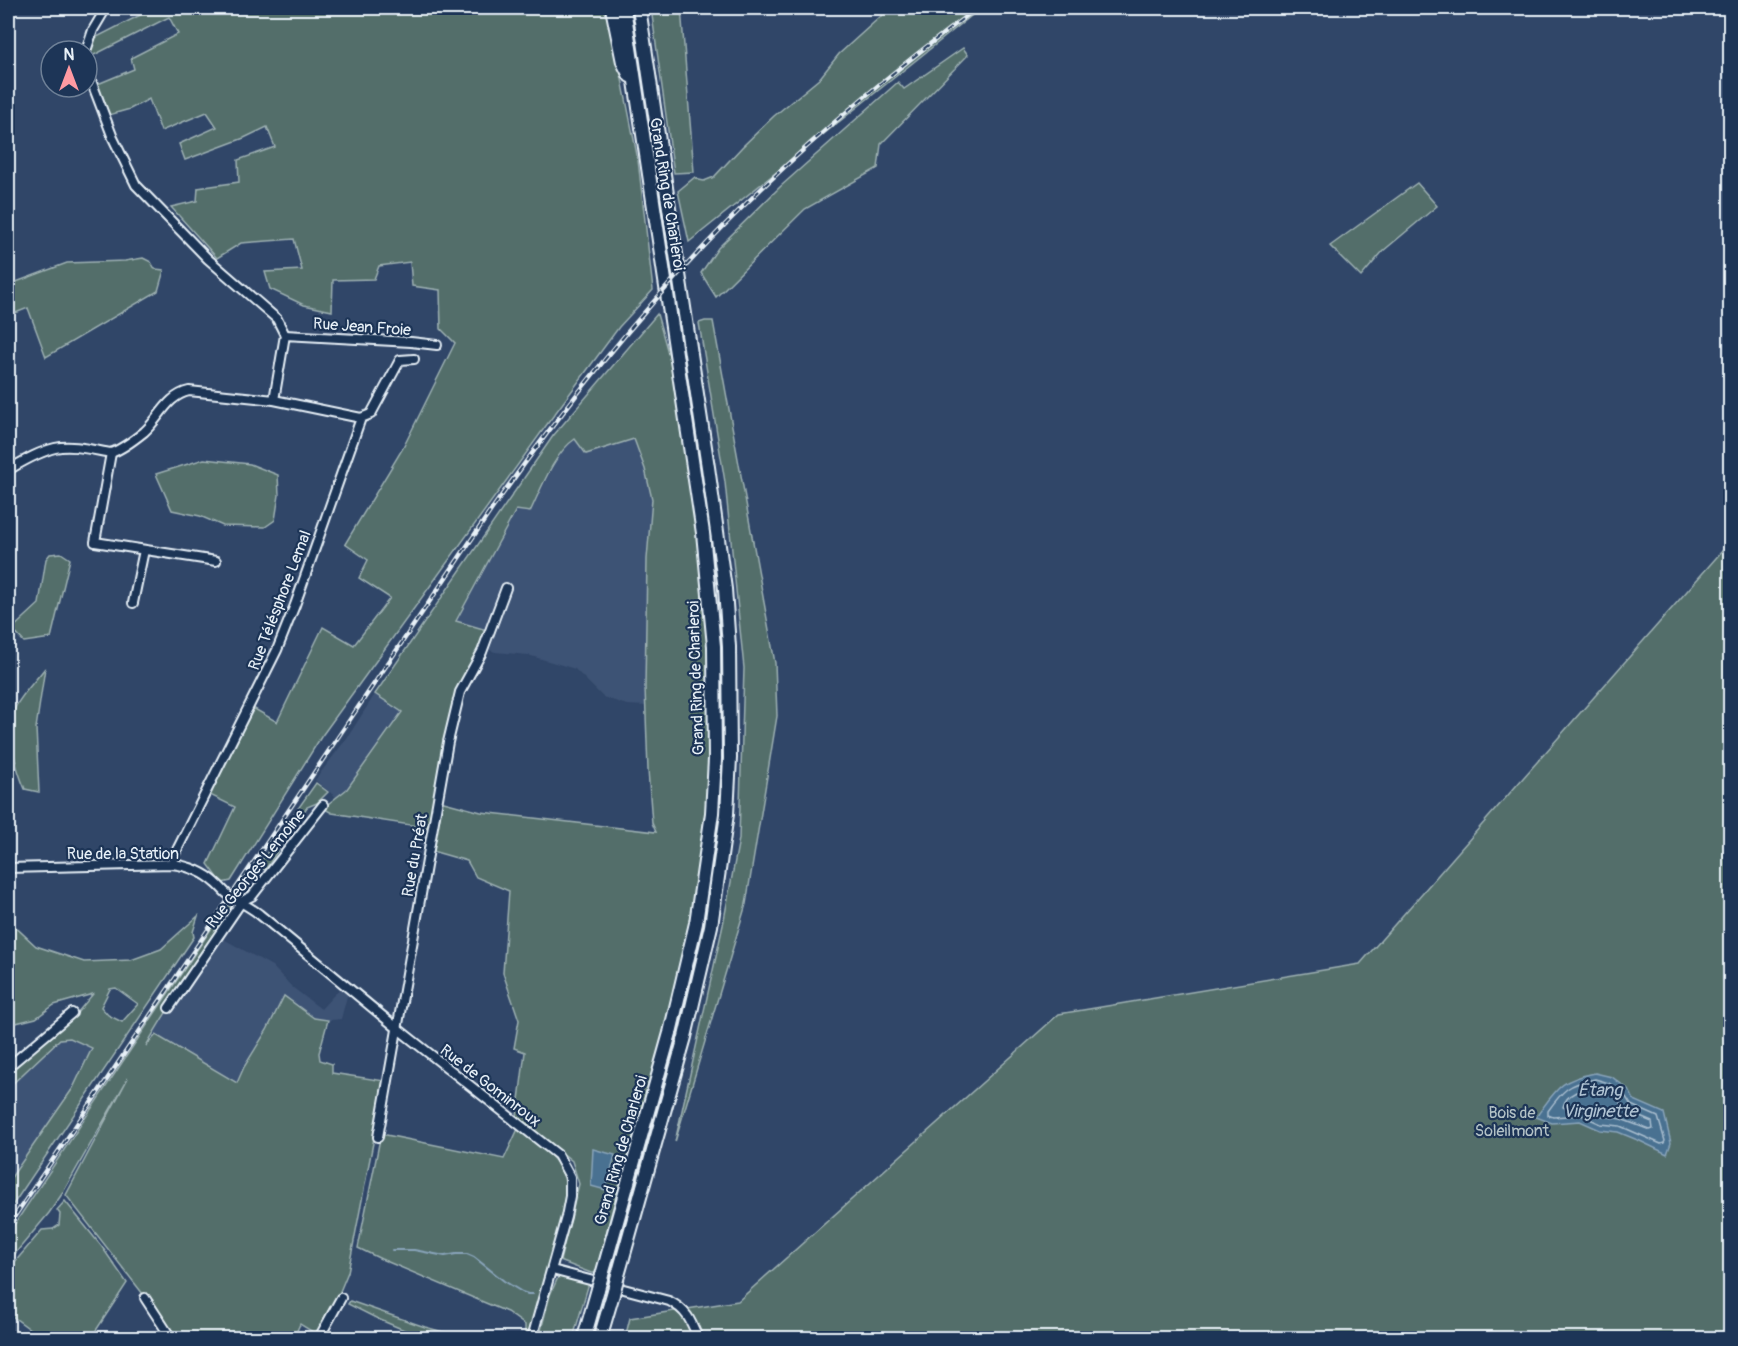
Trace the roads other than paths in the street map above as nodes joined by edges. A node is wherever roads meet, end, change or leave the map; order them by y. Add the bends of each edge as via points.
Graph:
1 (106, 8) edge
2 (612, 8) edge
3 (624, 8) edge
4 (639, 8) edge
5 (90, 39) edge
6 (635, 85) junction
7 (98, 99) edge
8 (285, 335) junction
9 (437, 345) dead end
10 (414, 359) dead end
11 (274, 400) junction
12 (361, 418) junction
13 (111, 453) junction
14 (8, 470) edge
15 (144, 550) junction
16 (216, 561) dead end
17 (506, 588) dead end
18 (133, 603) dead end
19 (323, 805) dead end
20 (172, 864) junction
21 (8, 868) edge
22 (242, 901) junction
23 (259, 914) joint
24 (169, 1008) dead end
25 (72, 1012) dead end
26 (396, 1028) junction
27 (8, 1067) edge
28 (378, 1137) dead end
29 (552, 1270) junction
30 (145, 1298) dead end
31 (341, 1298) dead end
32 (171, 1338) edge
33 (319, 1338) edge
34 (532, 1338) edge
35 (584, 1338) edge
36 (600, 1338) edge
37 (698, 1338) edge

1 - 5 street
2 - 6 highway via 623,62
3 - 6 highway, Grand Ring de Charleroi
4 - 36 highway, Grand Ring de Charleroi, bridge via 725,589 730,758 727,814 711,926 685,1037
6 - 35 highway, Grand Ring de Charleroi, bridge via 705,556 714,646 715,759 712,813 696,923 670,1033
7 - 8 street via 136,185 208,259 277,319
8 - 9 street, Rue Jean Froie
8 - 11 street
10 - 12 street, Rue Télésphore Lemal via 400,360 371,414
11 - 12 street
11 - 13 street via 189,391 179,394 144,432
12 - 20 street, Rue Télésphore Lemal via 277,650
13 - 14 street via 54,448
13 - 15 street via 95,542
15 - 16 street
15 - 18 street
17 - 26 street, Rue du Préat via 482,652 460,692
19 - 22 street, Rue Georges Lemoine via 252,896
20 - 21 street, Rue de la Station
20 - 22 street, Rue de la Station via 196,870
22 - 23 street, Rue de la Station
22 - 24 street, Rue Georges Lemoine
23 - 26 street, Rue de Gominroux
25 - 27 street
26 - 28 street, Rue du Préat
26 - 29 street, Rue de Gominroux via 558,1155 570,1177 570,1196
29 - 34 street, Rue de Gominroux
29 - 37 street via 669,1301 681,1307
30 - 32 street
31 - 33 street

